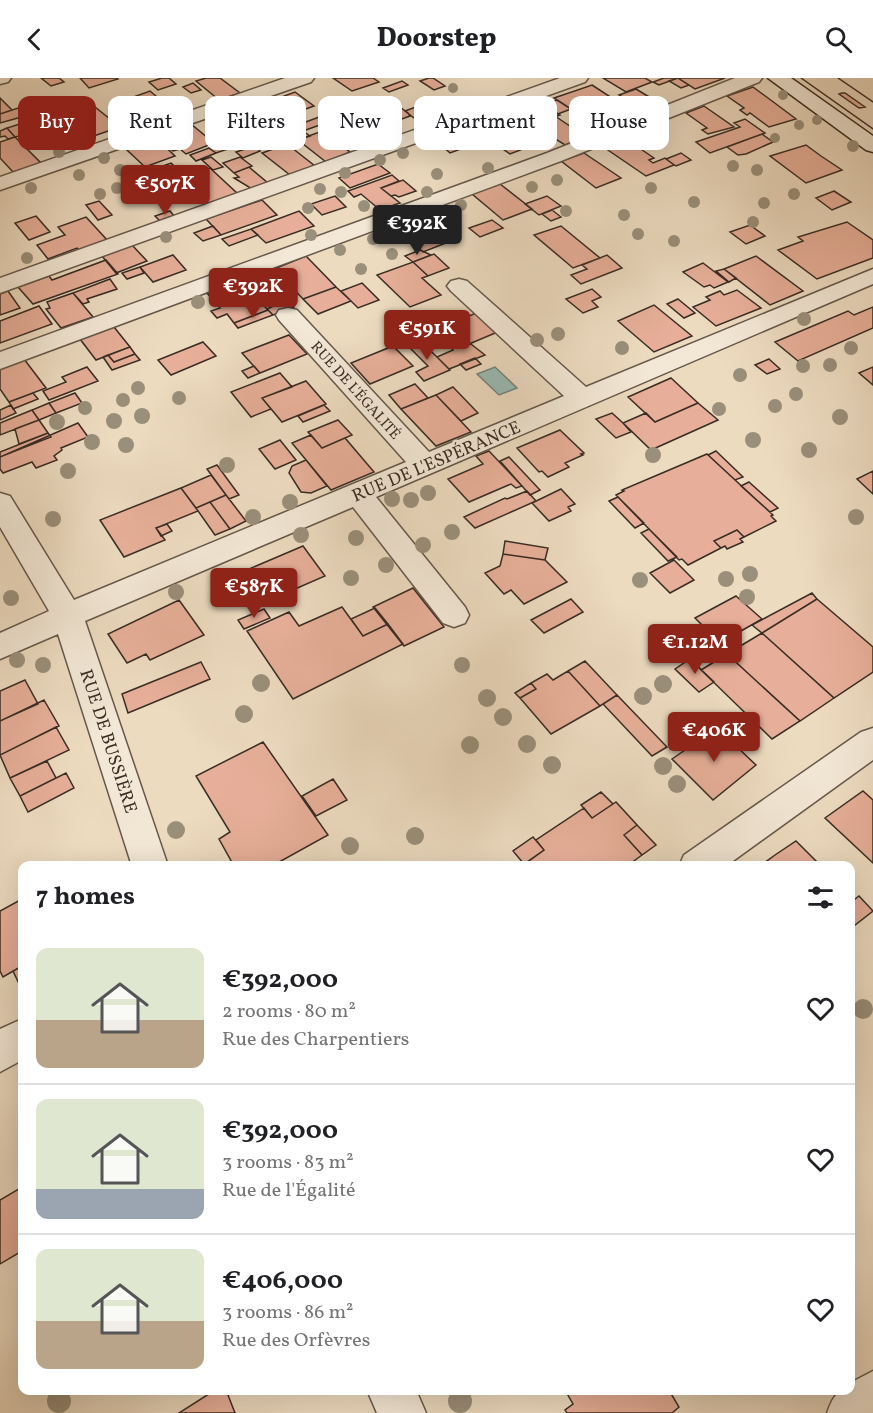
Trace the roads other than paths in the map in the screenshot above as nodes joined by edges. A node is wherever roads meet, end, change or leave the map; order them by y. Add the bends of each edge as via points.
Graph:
1 (304, 78) edge
2 (578, 78) edge
3 (752, 78) edge
4 (778, 78) edge
5 (873, 146) edge
6 (0, 184) edge
7 (873, 276) edge
8 (0, 286) edge
9 (459, 286) dead end
10 (288, 315) dead end
11 (0, 361) edge
12 (583, 399) junction
13 (424, 465) junction
14 (358, 494) junction
15 (0, 502) edge
16 (454, 615) dead end
17 (68, 616) junction
18 (0, 647) edge
19 (873, 742) edge
20 (148, 861) edge
21 (704, 861) edge
22 (18, 1041) edge
23 (0, 1052) edge
24 (873, 1394) edge
25 (393, 1395) edge
26 (403, 1413) edge
27 (850, 1413) edge

1 - 6 street
2 - 8 street
3 - 11 street via 554,157
4 - 5 street
7 - 12 street, RUE DE L'ESPÉRANCE
9 - 12 street
10 - 13 street, RUE DE L'ÉGALITÉ
12 - 13 street, RUE DE L'ESPÉRANCE
13 - 14 street, RUE DE L'ESPÉRANCE
14 - 16 street
14 - 17 street, RUE DE L'ESPÉRANCE
15 - 17 street, RUE DE BUSSIÈRE
17 - 18 street, RUE DE L'ESPÉRANCE
17 - 20 street, RUE DE BUSSIÈRE
19 - 21 street
22 - 23 street
24 - 27 street
25 - 26 street

